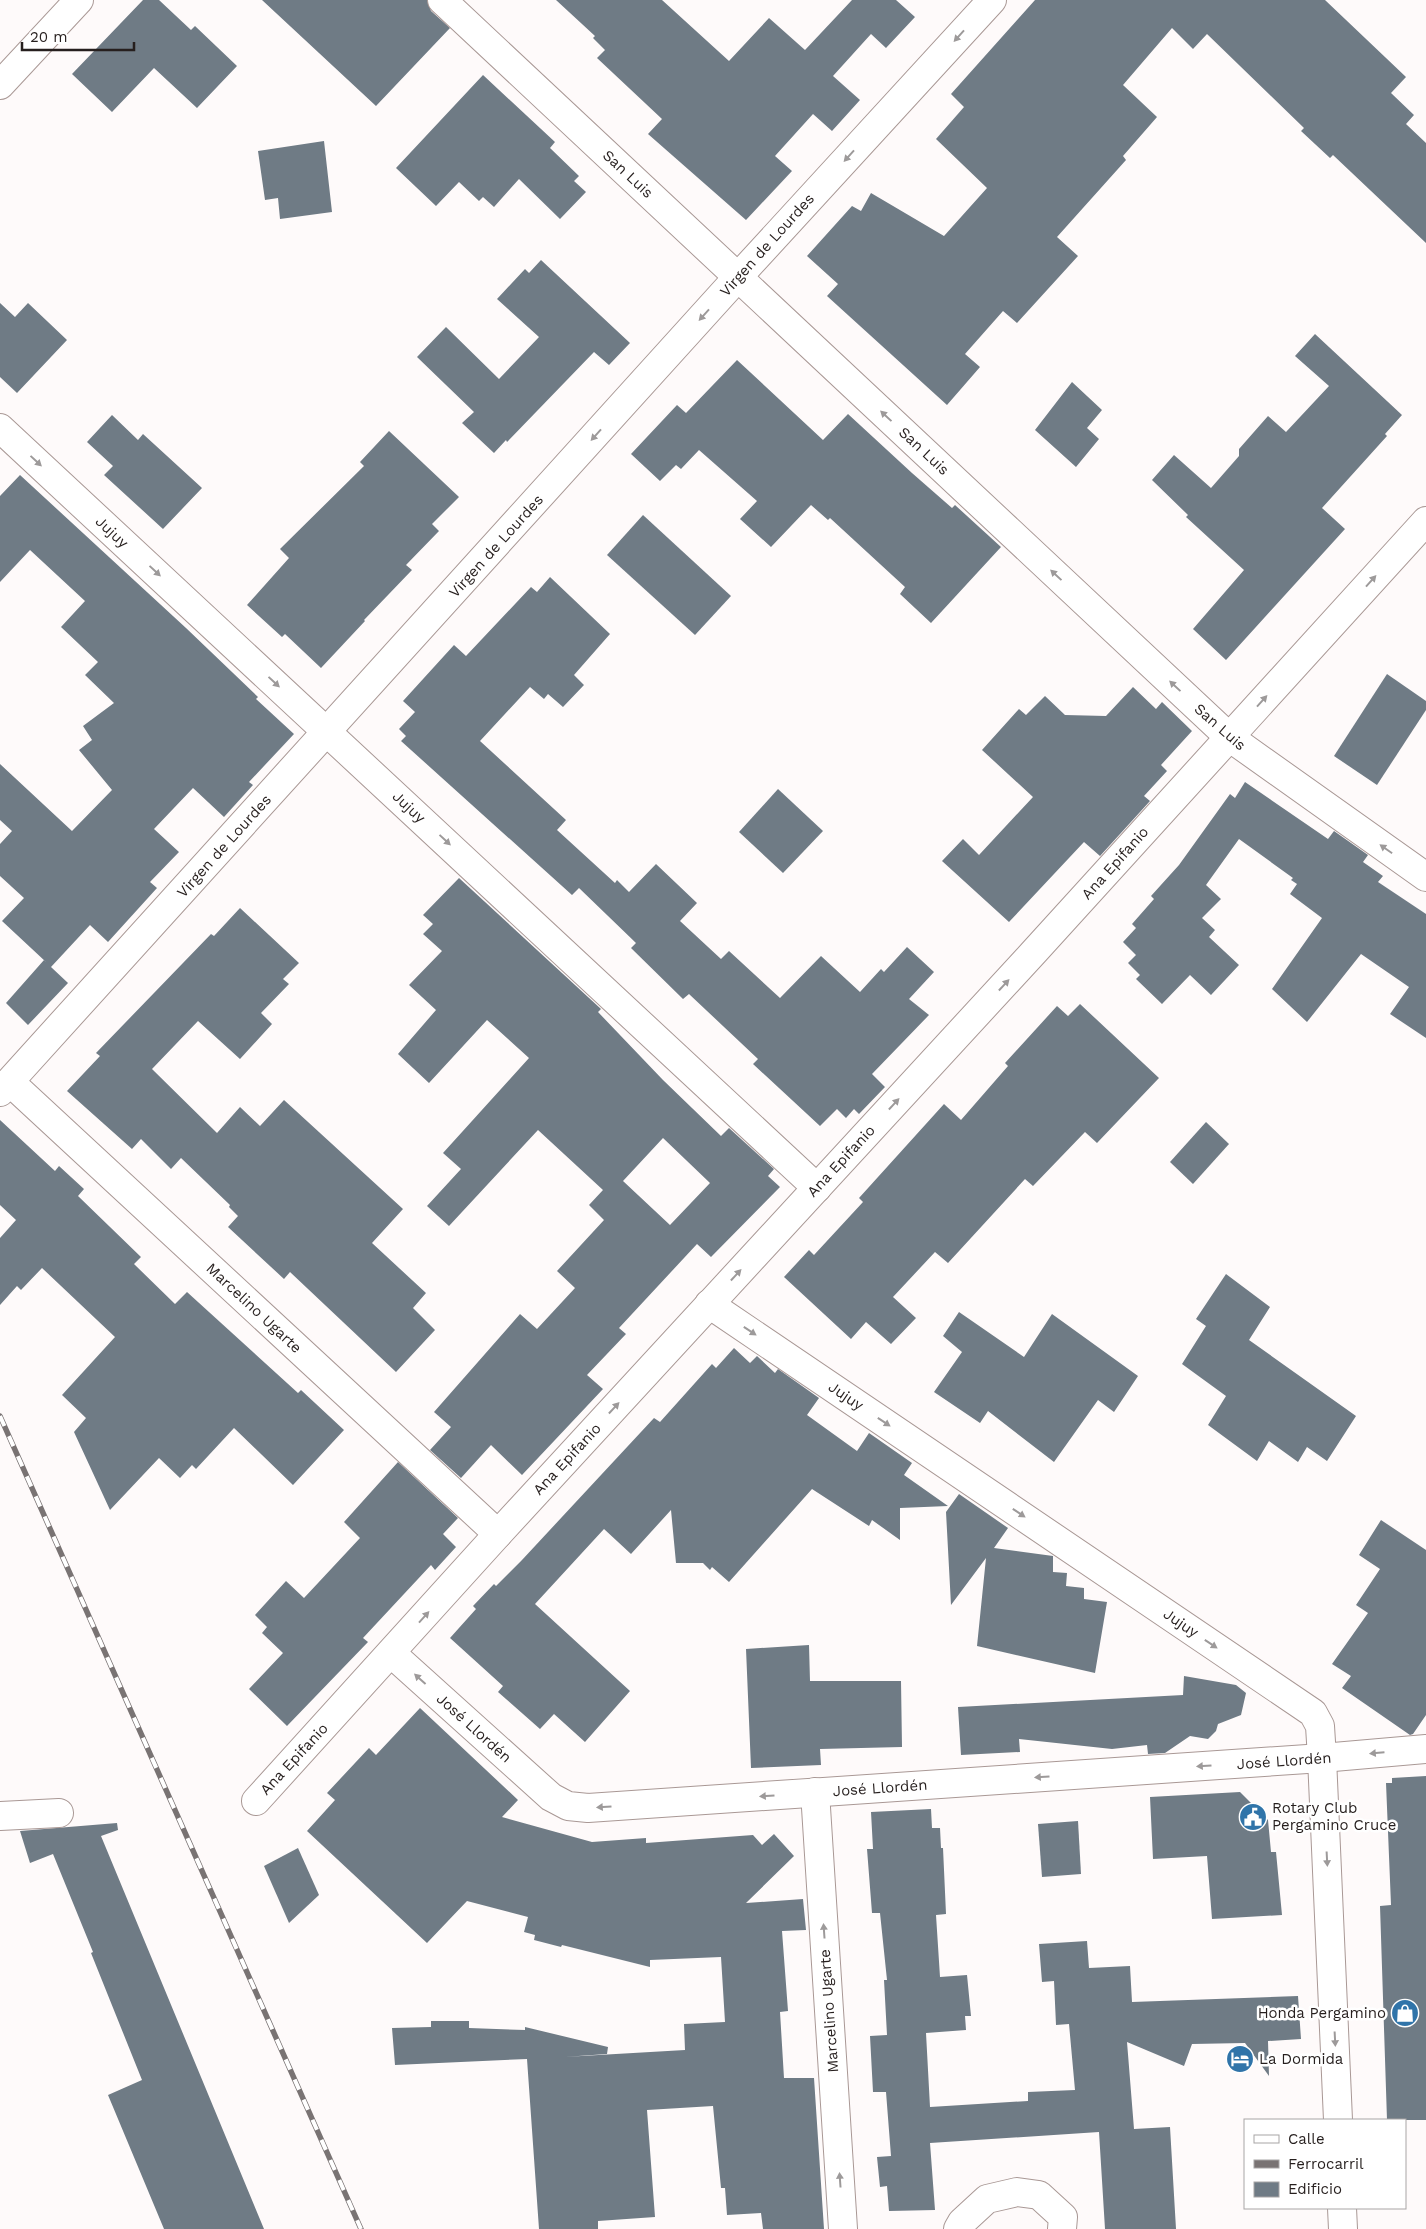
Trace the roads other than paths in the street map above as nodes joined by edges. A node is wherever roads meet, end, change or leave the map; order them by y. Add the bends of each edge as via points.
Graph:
1 (79, 0) edge
2 (442, 0) edge
3 (992, 0) edge
4 (0, 85) edge
5 (738, 277) junction
6 (0, 428) edge
7 (1426, 521) edge
8 (328, 731) junction
9 (1229, 738) junction
10 (1426, 877) edge
11 (5, 1087) edge
12 (817, 1188) junction
13 (709, 1304) junction
14 (498, 1534) junction
15 (391, 1653) junction
16 (1426, 1749) edge
17 (1322, 1758) junction
18 (815, 1792) junction
19 (256, 1801) dead end
20 (58, 1813) dead end
21 (0, 1816) edge
22 (1338, 2119) edge
23 (1342, 2209) edge
24 (843, 2229) edge
25 (958, 2229) edge
26 (1062, 2229) edge
27 (1343, 2229) edge

1 - 4 street
2 - 5 street, San Luis
3 -> 5 street, Virgen de Lourdes
5 -> 8 street, Virgen de Lourdes
9 -> 5 street, San Luis
6 -> 8 street, Jujuy
9 -> 7 street, Ana Epifanio
8 - 11 street, Virgen de Lourdes
8 -> 12 street, Jujuy
10 -> 9 street, San Luis
12 -> 9 street, Ana Epifanio
11 - 14 street, Marcelino Ugarte
13 -> 12 street, Ana Epifanio
14 -> 13 street, Ana Epifanio
13 -> 17 street, Jujuy via 1313,1712 1320,1726
15 -> 14 street, Ana Epifanio
18 -> 15 street, José Llordén via 588,1808 568,1806 551,1798
15 - 19 street, Ana Epifanio
16 -> 17 street, José Llordén
17 -> 18 street, José Llordén
17 -> 22 street, Jujuy
24 -> 18 street, Marcelino Ugarte
20 - 21 street
23 - 27 street
25 - 26 street via 987,2199 1017,2192 1039,2195 1063,2216

